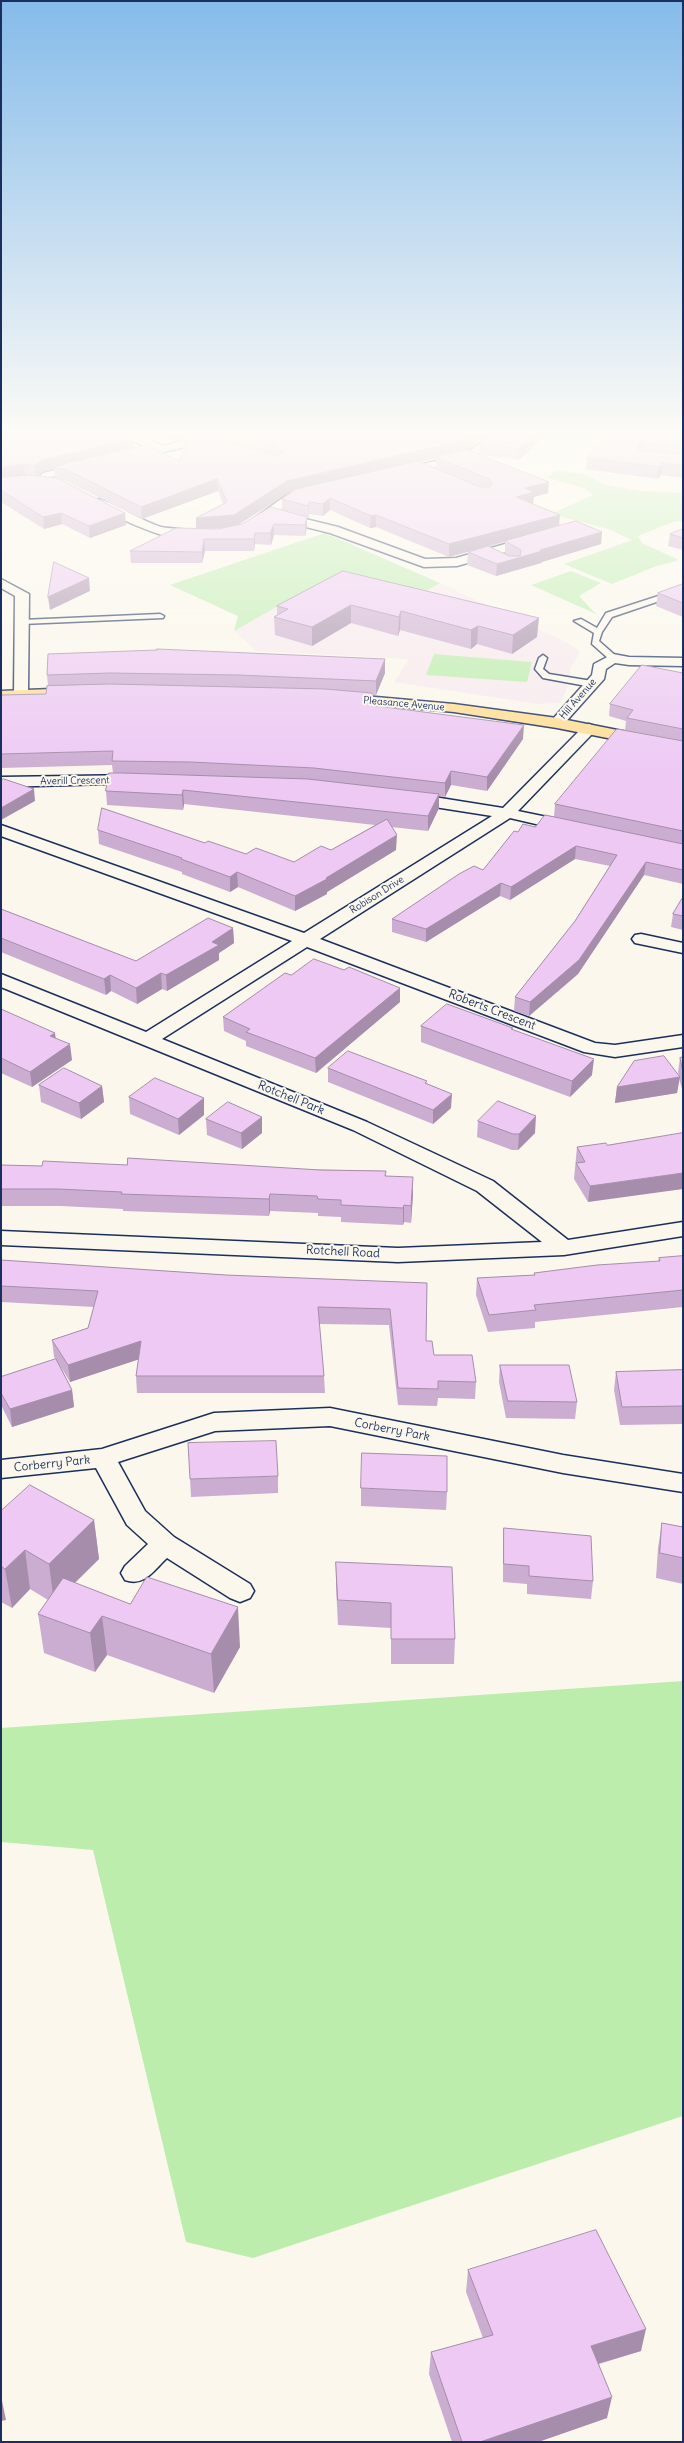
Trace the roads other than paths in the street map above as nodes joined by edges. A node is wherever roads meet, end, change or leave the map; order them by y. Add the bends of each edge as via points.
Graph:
1 (386, 549) edge
2 (503, 549) edge
3 (490, 553) junction
4 (508, 561) edge
5 (1, 583) edge
6 (683, 590) edge
7 (160, 616) dead end
8 (578, 621) dead end
9 (22, 622) junction
10 (598, 632) junction
11 (543, 658) dead end
12 (613, 658) junction
13 (683, 662) edge
14 (592, 684) junction
15 (88, 692) edge
16 (21, 693) junction
17 (1, 695) edge
18 (325, 697) edge
19 (557, 724) junction
20 (588, 729) junction
21 (683, 748) edge
22 (154, 780) edge
23 (1, 782) edge
24 (390, 795) edge
25 (507, 813) junction
26 (1, 830) edge
27 (584, 830) edge
28 (641, 939) dead end
29 (306, 940) junction
30 (683, 948) edge
31 (1, 980) edge
32 (147, 1040) junction
33 (683, 1041) edge
34 (683, 1229) edge
35 (1, 1238) edge
36 (564, 1248) junction
37 (103, 1458) junction
38 (1, 1469) edge
39 (683, 1483) edge
40 (165, 1544) junction
41 (134, 1573) dead end
42 (240, 1590) dead end

1 - 3 street via 424,563 457,562
2 - 3 street
3 - 4 street
5 - 9 street via 22,594
6 - 10 lane via 609,615
7 - 9 lane
8 - 10 lane
9 - 16 street
10 - 12 lane via 595,642
11 - 14 lane via 539,669 546,676
12 - 13 street via 629,661
12 - 14 street, Hill Avenue via 599,667 599,676
14 - 19 street, Hill Avenue
15 - 16 main road
16 - 17 main road
18 - 19 main road, Pleasance Avenue via 454,708
19 - 20 main road, Pleasance Avenue
20 - 21 main road, Pleasance Avenue
20 - 25 street, Robison Drive
22 - 23 street, Averill Crescent
24 - 25 street
25 - 27 street
25 - 29 street, Robison Drive
26 - 29 street
28 - 30 street
29 - 32 street, Robison Drive
29 - 33 street, Roberts Crescent via 590,1048 615,1051
31 - 32 street, Rotchell Park
32 - 36 street, Rotchell Park via 360,1126 485,1186
34 - 36 street, Rotchell Road
35 - 36 street, Rotchell Road via 398,1255
37 - 38 street, Corberry Park
37 - 39 street, Corberry Park via 214,1422 330,1418 562,1464
37 - 40 street, Corberry Park via 136,1518
40 - 41 street
40 - 42 street, Corberry Park

